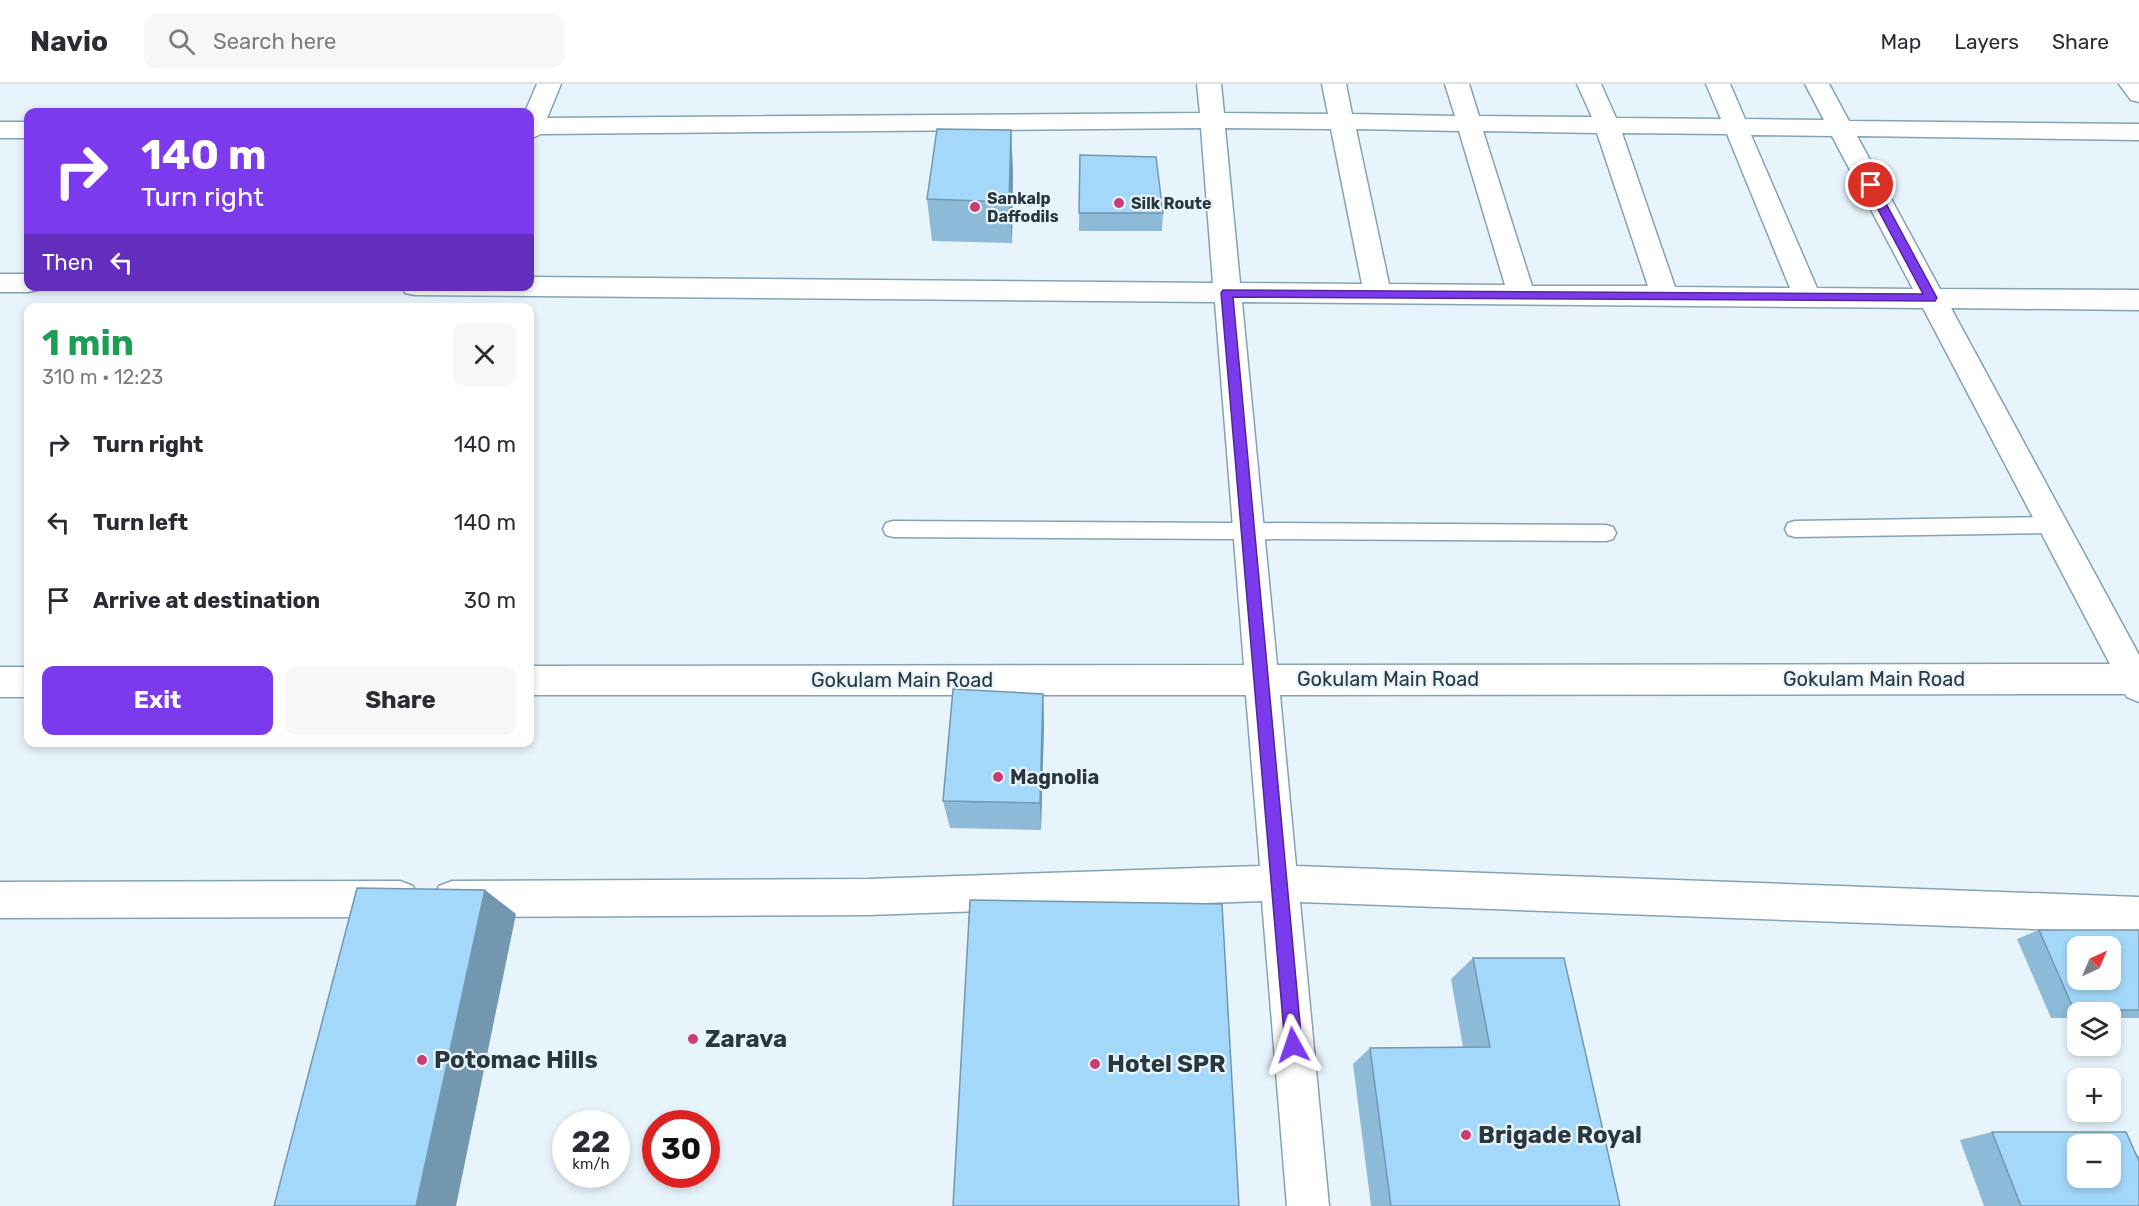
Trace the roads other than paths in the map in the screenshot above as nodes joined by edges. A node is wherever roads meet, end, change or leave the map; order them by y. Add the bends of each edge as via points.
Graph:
1 (549, 84) edge
2 (1209, 84) edge
3 (1334, 84) edge
4 (1457, 84) edge
5 (1589, 84) edge
6 (1718, 84) edge
7 (1817, 84) edge
8 (2131, 84) edge
9 (2139, 95) edge
10 (534, 119) edge
11 (1212, 120) junction
12 (1343, 122) junction
13 (1469, 124) junction
14 (1607, 126) junction
15 (1737, 127) junction
16 (534, 128) edge
17 (1840, 129) junction
18 (0, 130) edge
19 (24, 130) edge
20 (2139, 132) edge
21 (0, 283) edge
22 (24, 283) edge
23 (534, 287) edge
24 (1227, 293) junction
25 (1378, 294) junction
26 (1521, 295) junction
27 (1665, 296) junction
28 (1808, 298) junction
29 (1931, 298) junction
30 (2139, 300) edge
31 (2052, 525) junction
32 (893, 529) dead end
33 (1795, 529) dead end
34 (1248, 530) junction
35 (1606, 533) dead end
36 (1262, 679) junction
37 (534, 681) edge
38 (2138, 681) edge
39 (0, 682) edge
40 (24, 682) edge
41 (1279, 884) junction
42 (0, 900) edge
43 (2139, 915) edge
44 (1308, 1206) edge

1 - 10 street
2 - 11 street
3 - 12 street
4 - 13 street
5 - 14 street
6 - 15 street
7 - 17 street
8 - 9 street
11 - 12 street
11 - 16 street
11 - 24 street
12 - 13 street
12 - 25 street
13 - 14 street
13 - 26 street
14 - 15 street
14 - 27 street
15 - 17 street
15 - 28 street
17 - 20 street
17 - 29 street
18 - 19 street
21 - 22 street
23 - 24 street
24 - 25 street
24 - 34 street
25 - 26 street
26 - 27 street
27 - 28 street
28 - 29 street
29 - 30 street
29 - 31 street
31 - 33 lane
31 - 38 street
32 - 34 lane
34 - 35 lane
34 - 36 street
36 - 37 street, Gokulam Main Road
36 - 38 street, Gokulam Main Road
36 - 41 street
39 - 40 street
41 - 42 street via 868,897
41 - 43 street
41 - 44 street

